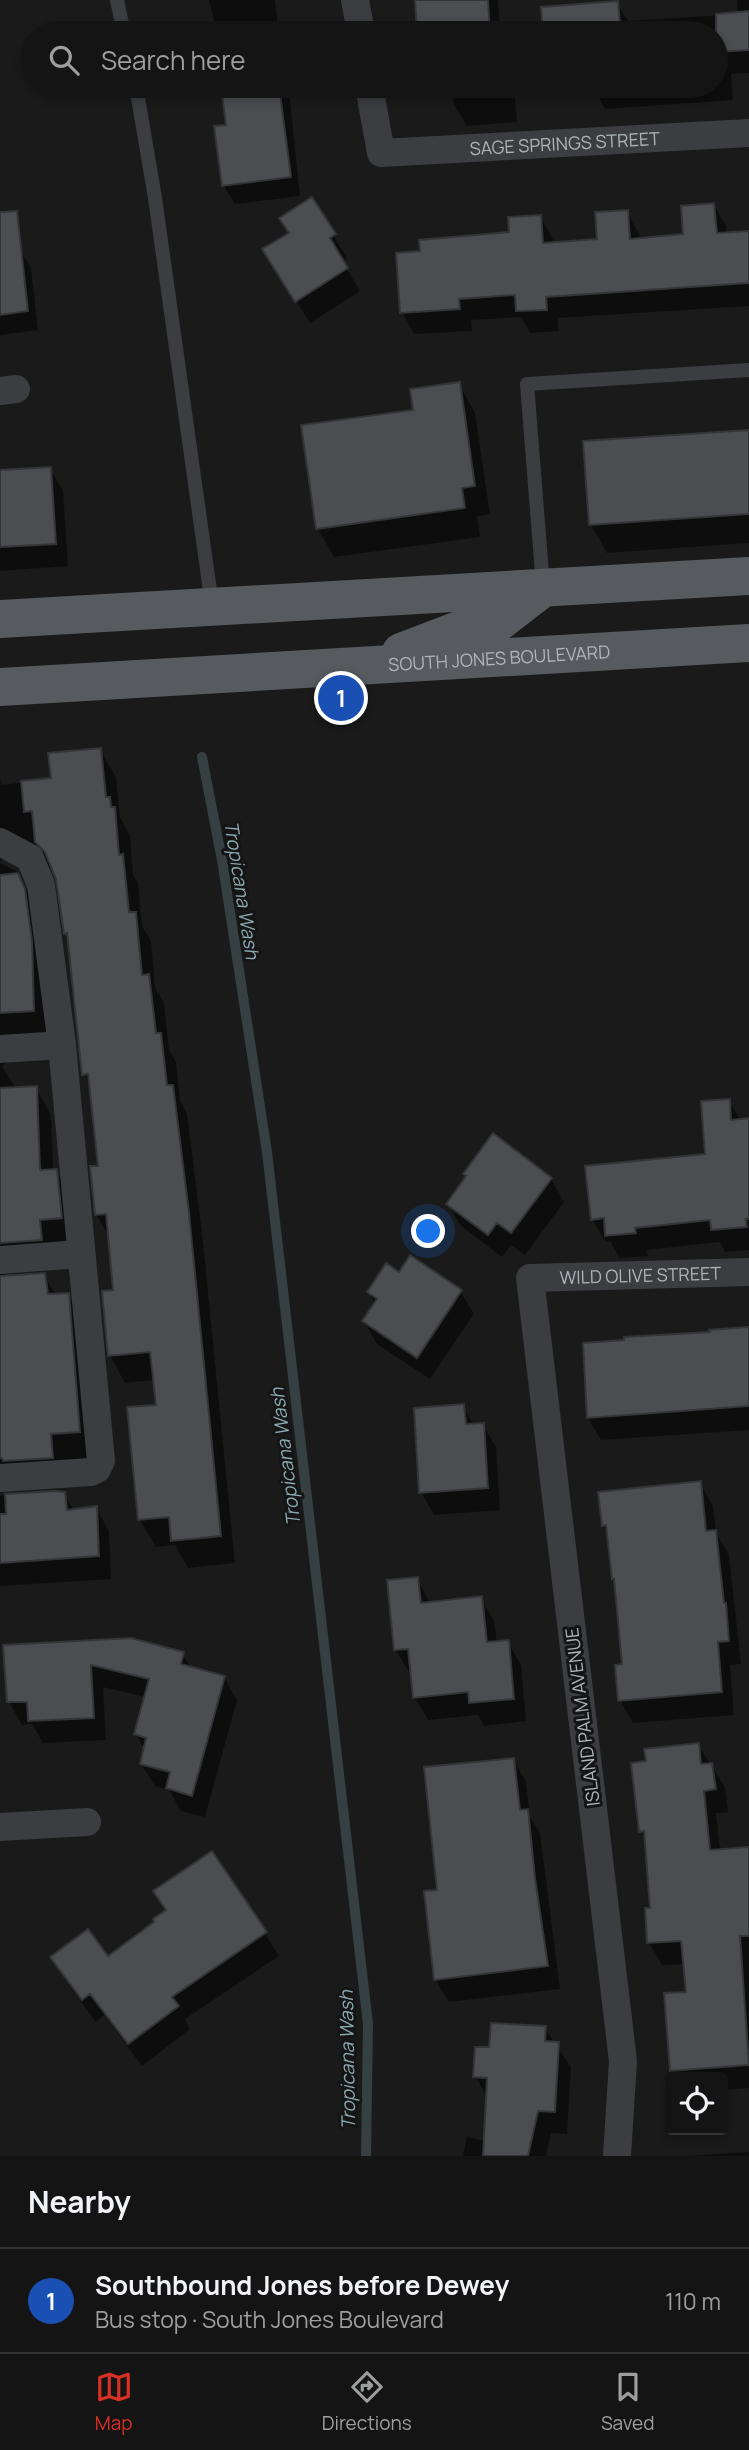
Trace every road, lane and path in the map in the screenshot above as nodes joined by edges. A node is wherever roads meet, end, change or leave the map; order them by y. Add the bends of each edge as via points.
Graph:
1 (117, 0) edge
2 (355, 0) edge
3 (121, 21) edge
4 (358, 21) edge
5 (138, 98) edge
6 (371, 98) edge
7 (749, 133) edge
8 (749, 370) edge
9 (749, 576) edge
10 (543, 588) junction
11 (212, 607) junction
12 (0, 619) edge
13 (749, 643) edge
14 (366, 665) junction
15 (0, 687) edge
16 (0, 842) edge
17 (62, 1045) junction
18 (0, 1049) edge
19 (80, 1254) junction
20 (0, 1260) edge
21 (749, 1272) edge
22 (530, 1278) joint
23 (0, 1478) edge
24 (87, 1822) dead end
25 (0, 1827) edge
26 (617, 2156) edge

1 - 3 lane
2 - 4 street
5 - 11 lane
6 - 7 street, SAGE SPRINGS STREET via 381,153
8 - 10 lane via 527,384
9 - 10 main road
10 - 11 main road
10 - 14 main road via 499,622 464,628
11 - 12 main road
13 - 14 main road, SOUTH JONES BOULEVARD
14 - 15 main road, SOUTH JONES BOULEVARD
16 - 17 street via 30,858 41,886
17 - 18 street
17 - 19 street
19 - 20 street
19 - 23 street via 100,1461 92,1472
21 - 22 street, WILD OLIVE STREET
22 - 26 street, ISLAND PALM AVENUE via 623,2061
24 - 25 street

